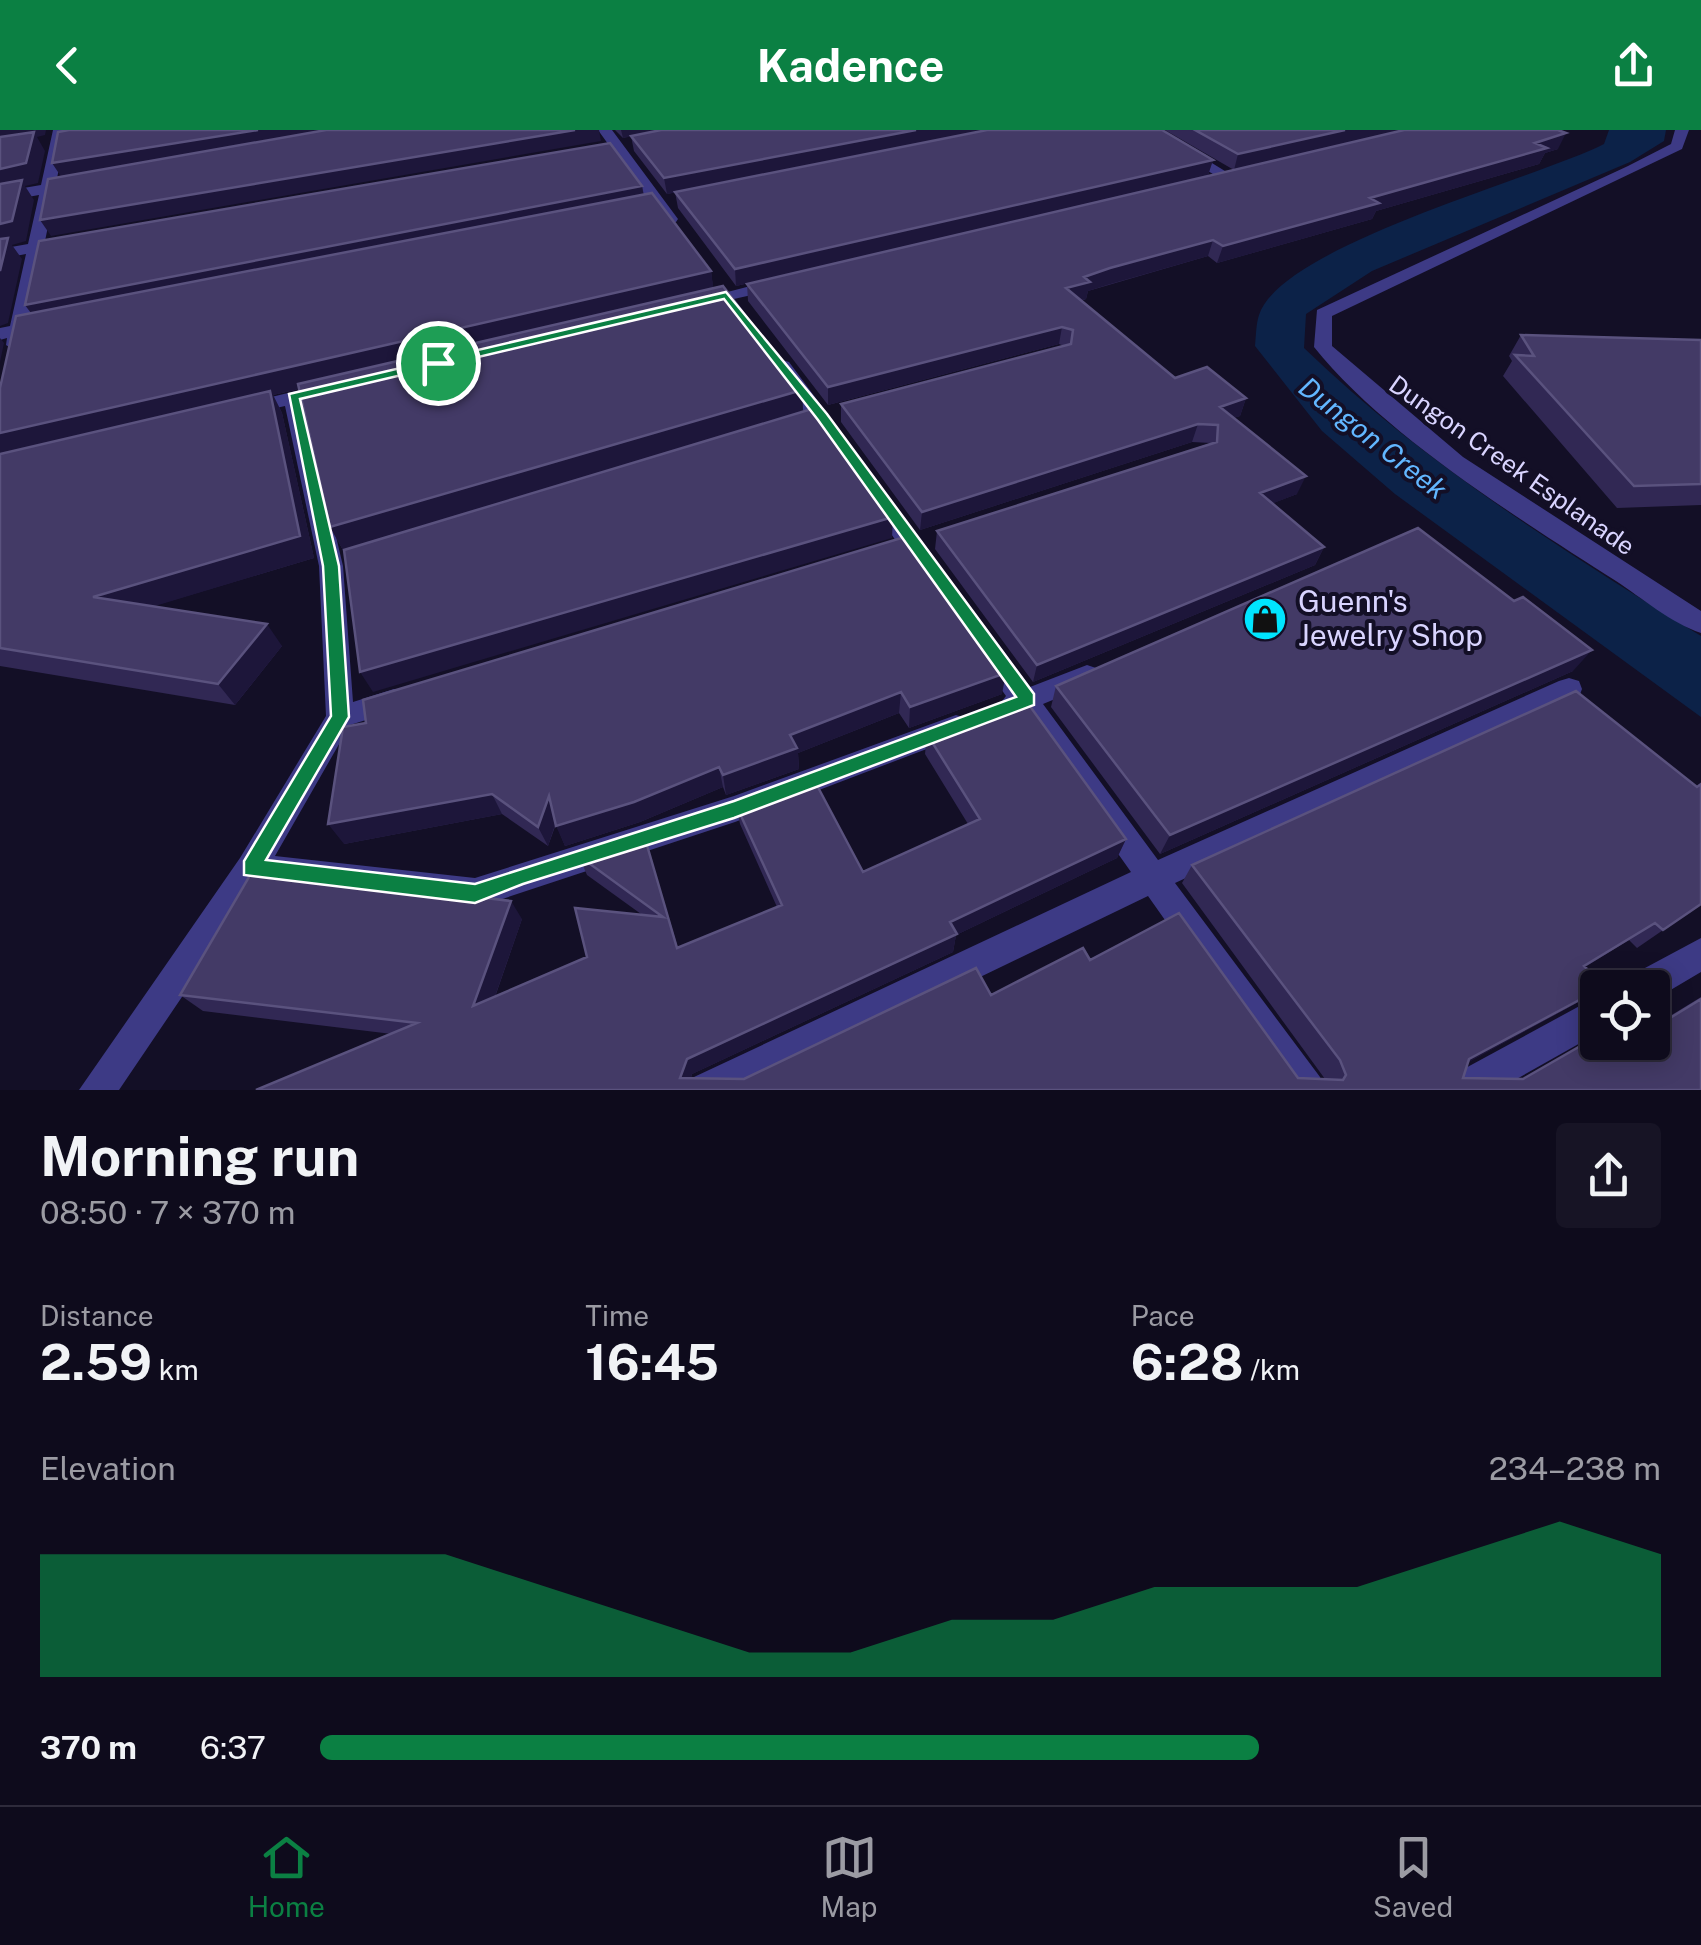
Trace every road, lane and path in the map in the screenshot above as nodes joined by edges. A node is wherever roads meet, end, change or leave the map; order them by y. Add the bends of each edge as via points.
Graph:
1 (1148, 130) edge
2 (1682, 130) edge
3 (65, 136) edge
4 (613, 143) edge
5 (39, 144) dead end
6 (86, 182) edge
7 (1211, 183) edge
8 (50, 188) junction
9 (0, 196) edge
10 (681, 234) edge
11 (95, 237) edge
12 (38, 246) junction
13 (0, 254) edge
14 (804, 277) edge
15 (721, 287) junction
16 (670, 308) edge
17 (57, 323) edge
18 (9, 332) edge
19 (11, 369) edge
20 (350, 384) edge
21 (293, 397) junction
22 (220, 415) edge
23 (1701, 623) edge
24 (1116, 662) edge
25 (1570, 690) edge
26 (416, 694) edge
27 (1028, 700) junction
28 (340, 717) junction
29 (251, 868) junction
30 (1154, 877) junction
31 (1701, 954) edge
32 (1670, 972) edge
33 (1580, 1023) edge
34 (97, 1090) edge
35 (707, 1090) edge
36 (1307, 1090) edge
37 (1462, 1090) edge

1 - 7 street via 1240,176
2 - 23 street, Dungon Creek Esplanade via 1677,146 1624,175 1406,268 1323,314 1323,347 1375,401 1542,524
3 - 5 street
3 - 8 street
4 - 10 street
6 - 8 street
8 - 9 street
8 - 12 street
11 - 12 street
12 - 13 street
12 - 18 street
14 - 15 street
15 - 16 street
15 - 27 street
17 - 18 street
18 - 19 street
20 - 21 street
21 - 22 street
21 - 28 street via 340,564
24 - 27 street
25 - 30 street
26 - 28 street
27 - 29 street via 734,809 475,893
27 - 30 street
28 - 29 street
29 - 34 street
30 - 35 street
30 - 36 street
31 - 32 street
33 - 37 street

